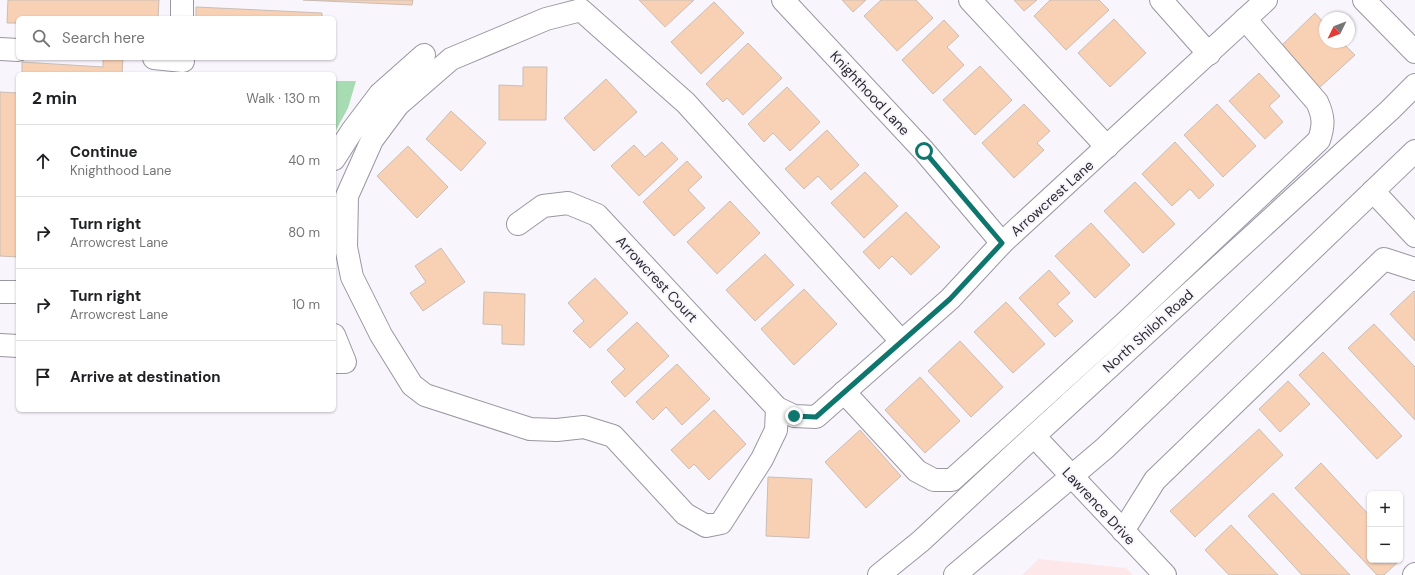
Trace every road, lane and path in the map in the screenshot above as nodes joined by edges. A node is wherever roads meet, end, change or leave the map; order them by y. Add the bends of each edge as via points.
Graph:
1 (182, 0) edge
2 (783, 0) edge
3 (970, 0) edge
4 (1160, 0) edge
5 (1266, 0) edge
6 (1364, 0) edge
7 (579, 5) edge
8 (182, 16) edge
9 (1245, 19) junction
10 (0, 49) edge
11 (16, 50) edge
12 (1415, 52) edge
13 (1209, 54) junction
14 (424, 55) dead end
15 (163, 60) edge
16 (182, 64) edge
17 (1415, 85) edge
18 (1107, 147) junction
19 (1415, 151) edge
20 (336, 156) edge
21 (1373, 191) junction
22 (518, 224) dead end
23 (1415, 236) edge
24 (1002, 243) junction
25 (1415, 269) edge
26 (0, 292) edge
27 (16, 292) edge
28 (336, 340) edge
29 (901, 341) junction
30 (0, 345) edge
31 (16, 346) edge
32 (336, 362) edge
33 (844, 392) junction
34 (777, 408) junction
35 (1034, 436) junction
36 (1072, 477) junction
37 (1123, 531) junction
38 (1163, 574) edge
39 (879, 575) edge
40 (956, 575) edge

1 - 8 street
2 - 24 street, Knighthood Lane via 924,151
3 - 18 street
4 - 13 street
5 - 9 street, Arrowcrest Lane
6 - 12 street
7 - 29 street via 686,103
7 - 34 street via 451,60 398,105 372,140 347,196 346,247 352,277 381,335 412,385 426,394 530,429 557,430 584,426 613,436 685,514 706,526 721,523 762,459 776,430
9 - 13 street, Arrowcrest Lane
9 - 33 street via 1317,102 1322,113 1323,128 1319,140 1120,329 952,480 934,480 917,471
10 - 11 street
13 - 18 street, Arrowcrest Lane
14 - 20 street via 380,94
15 - 16 street
17 - 35 street, North Shiloh Road
18 - 24 street, Arrowcrest Lane
19 - 21 street
21 - 23 street
21 - 36 street
22 - 34 street, Arrowcrest Court via 543,206 568,203 597,215
24 - 29 street, Arrowcrest Lane via 950,299
25 - 37 street via 1384,259 1155,480
26 - 27 street
28 - 32 street via 345,362
29 - 33 street, Arrowcrest Lane
30 - 31 street
33 - 34 street, Arrowcrest Lane via 816,417 794,416
35 - 36 street, Lawrence Drive
35 - 39 street, North Shiloh Road via 921,541
36 - 37 street, Lawrence Drive
36 - 40 street
37 - 38 street, Lawrence Drive

